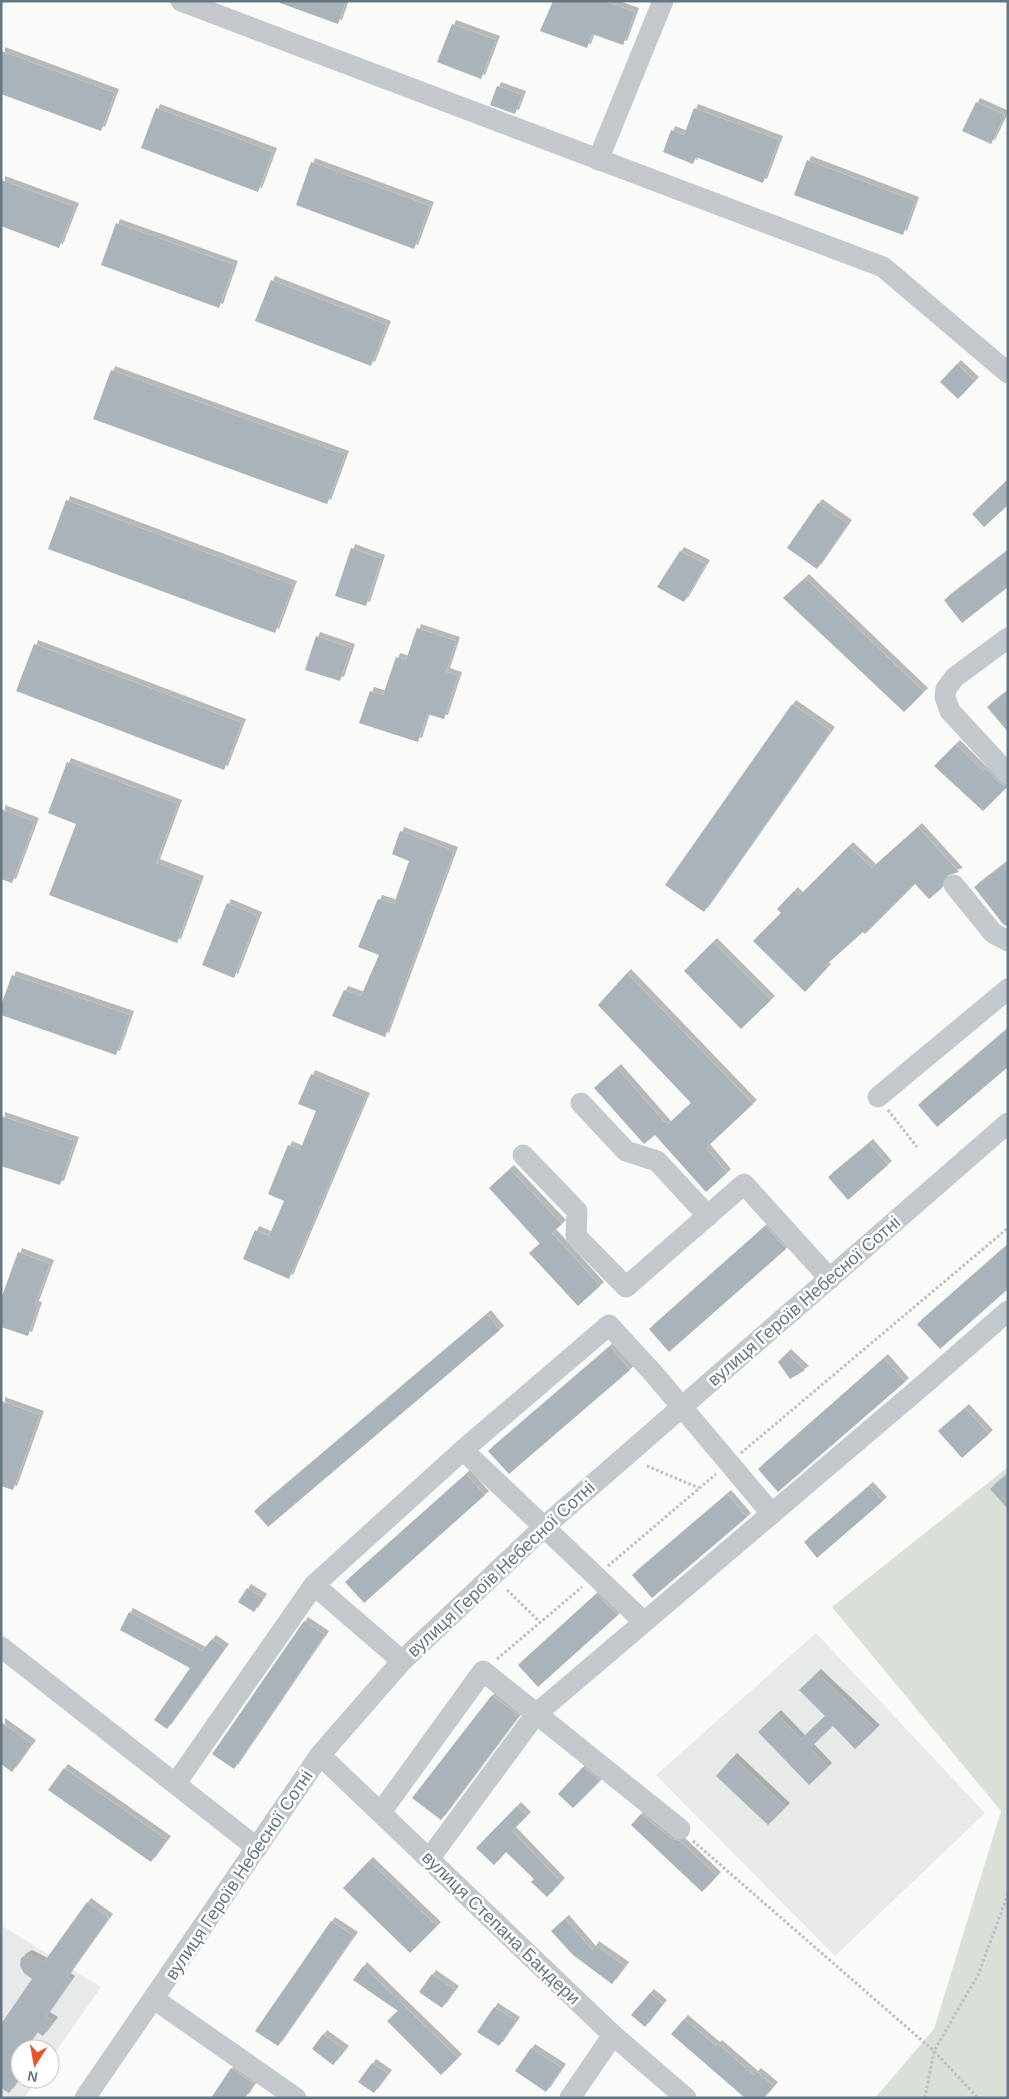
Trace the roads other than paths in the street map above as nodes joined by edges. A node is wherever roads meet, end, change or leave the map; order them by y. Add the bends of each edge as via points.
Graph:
1 (181, 1) edge
2 (663, 1) edge
3 (598, 160) junction
4 (1008, 373) edge
5 (1008, 638) edge
6 (1008, 774) edge
7 (954, 885) dead end
8 (1008, 941) edge
9 (1008, 989) edge
10 (878, 1097) road end
11 (581, 1103) dead end
12 (1008, 1122) edge
13 (523, 1155) dead end
14 (708, 1216) junction
15 (830, 1279) junction
16 (1008, 1311) edge
17 (681, 1407) junction
18 (463, 1450) junction
19 (772, 1514) junction
20 (544, 1527) junction
21 (314, 1585) junction
22 (644, 1622) junction
23 (1, 1647) edge
24 (402, 1661) junction
25 (536, 1714) junction
26 (320, 1755) junction
27 (176, 1782) junction
28 (380, 1812) junction
29 (680, 1829) road end
30 (257, 1848) junction
31 (429, 1859) junction
32 (154, 1999) junction
33 (613, 2035) junction
34 (282, 2094) edge
35 (85, 2098) edge
36 (570, 2098) edge
37 (686, 2098) edge

1 - 3 street
2 - 3 street
3 - 4 street via 883,267
5 - 6 street via 954,677 949,682 945,697 950,711
7 - 8 street via 993,933
9 - 10 street
11 - 14 street via 626,1151 657,1161
12 - 15 street, вулиця Героїв Небесної Сотні
13 - 14 street via 577,1211 576,1236 626,1287
14 - 15 street via 744,1184
15 - 17 street, вулиця Героїв Небесної Сотні
16 - 19 street
17 - 18 street via 609,1326
17 - 19 street
17 - 20 street, вулиця Героїв Небесної Сотні
18 - 20 street
18 - 21 street
19 - 22 street
20 - 22 street
20 - 24 street, вулиця Героїв Небесної Сотні
21 - 24 street
21 - 27 street
22 - 25 street
23 - 27 street
24 - 26 street, вулиця Героїв Небесної Сотні
25 - 28 street via 483,1671
25 - 29 street
25 - 31 street
26 - 28 street, вулиця Степана Бандери
26 - 30 street, вулиця Героїв Небесної Сотні
27 - 30 street
28 - 31 street, вулиця Степана Бандери
30 - 32 street, вулиця Героїв Небесної Сотні
31 - 33 street, вулиця Степана Бандери
32 - 34 street
32 - 35 street, вулиця Героїв Небесної Сотні
33 - 36 street
33 - 37 street, вулиця Степана Бандери

